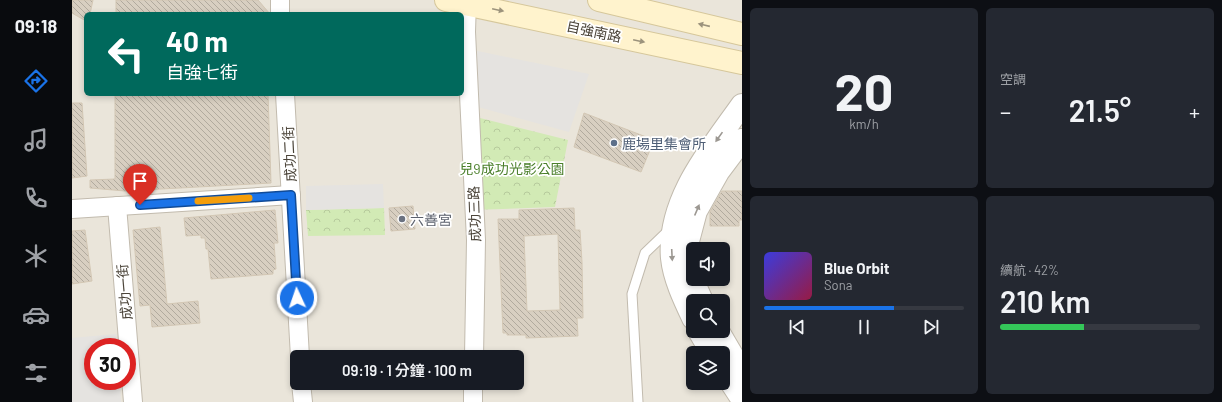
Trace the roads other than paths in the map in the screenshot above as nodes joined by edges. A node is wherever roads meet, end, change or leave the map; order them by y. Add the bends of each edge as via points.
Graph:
1 (280, 0) edge
2 (599, 0) edge
3 (460, 1) edge
4 (280, 12) edge
5 (462, 12) edge
6 (464, 22) edge
7 (742, 34) edge
8 (742, 63) edge
9 (286, 96) edge
10 (742, 105) edge
11 (742, 140) edge
12 (291, 195) junction
13 (117, 206) junction
14 (72, 209) edge
15 (673, 226) junction
16 (699, 294) edge
17 (686, 303) edge
18 (722, 338) edge
19 (300, 350) edge
20 (474, 350) edge
21 (742, 372) edge
22 (730, 381) edge
23 (302, 390) edge
24 (473, 390) edge
25 (742, 399) edge
26 (133, 402) edge
27 (303, 402) edge
28 (473, 402) edge
29 (638, 402) edge

1 - 4 street
7 -> 2 main road
3 - 5 street, 成功三路
3 -> 8 main road, 自強南路
6 - 20 street, 成功三路 via 476,240
9 - 12 street, 成功二街
10 -> 15 street via 700,165 681,202
16 -> 11 street via 689,272 687,245 696,211 718,172
12 - 13 street
12 - 19 street, 成功二街
13 - 14 street
13 - 26 street, 成功一街
15 -> 17 street via 672,258
15 - 29 lane via 645,253 632,294
18 - 21 street
22 - 25 street
23 - 27 street
24 - 28 street

